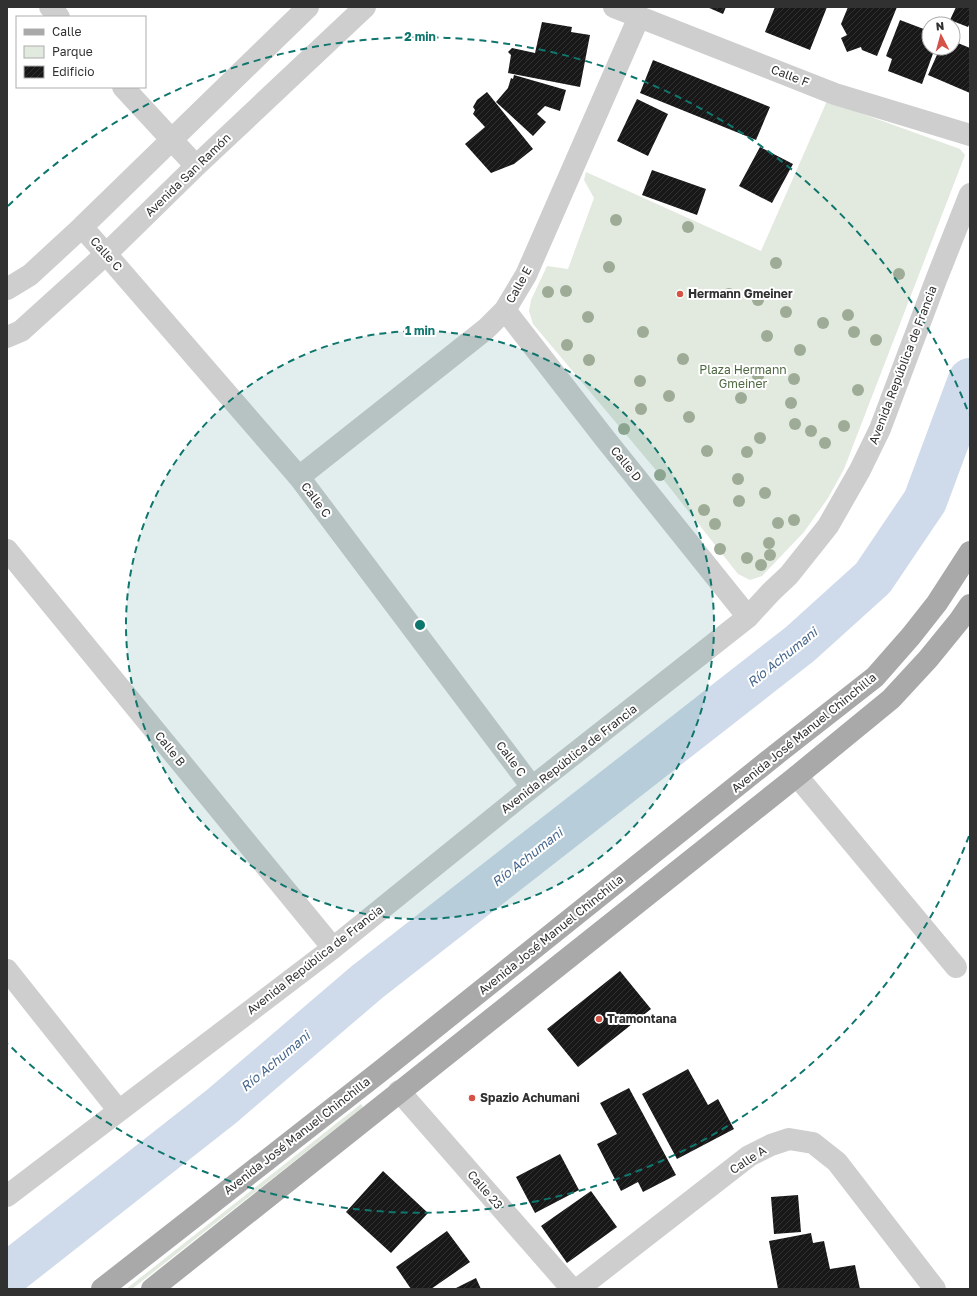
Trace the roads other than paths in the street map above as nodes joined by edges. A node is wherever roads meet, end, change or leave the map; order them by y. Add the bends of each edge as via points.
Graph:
1 (50, 7) edge
2 (308, 7) edge
3 (365, 7) edge
4 (614, 7) edge
5 (58, 16) edge
6 (639, 18) junction
7 (124, 88) edge
8 (970, 135) edge
9 (172, 140) junction
10 (196, 166) junction
11 (970, 194) edge
12 (82, 228) junction
13 (106, 254) junction
14 (7, 289) edge
15 (505, 310) junction
16 (7, 338) edge
17 (299, 477) junction
18 (7, 550) edge
19 (970, 552) edge
20 (970, 605) edge
21 (748, 617) junction
22 (778, 753) junction
23 (797, 776) junction
24 (532, 788) junction
25 (333, 948) junction
26 (956, 967) dead end
27 (7, 970) edge
28 (382, 1070) junction
29 (399, 1091) junction
30 (119, 1111) junction
31 (7, 1196) edge
32 (102, 1289) edge
33 (152, 1289) edge
34 (572, 1289) edge
35 (578, 1289) edge
36 (935, 1289) edge

1 - 5 street
2 - 9 street
3 - 10 street, Avenida San Ramón
4 - 6 street, Calle F
6 - 8 street, Calle F via 835,94
6 - 15 street, Calle E via 526,275
7 - 9 street
9 - 10 street
9 - 12 street
10 - 13 street, Avenida San Ramón
11 - 21 street, Avenida República de Francia via 880,429 860,470 828,526 789,575
12 - 13 street, Calle C
12 - 14 street via 30,275
13 - 16 street, Avenida San Ramón via 21,331
13 - 17 street, Calle C
15 - 17 street, Calle E via 486,330
15 - 21 street, Calle D
17 - 24 street, Calle C
18 - 25 street, Calle B
19 - 22 main road, Avenida José Manuel Chinchilla via 937,603 875,677
20 - 23 main road via 928,659 891,699
21 - 24 street, Avenida República de Francia
22 - 23 main road
22 - 28 main road, Avenida José Manuel Chinchilla
23 - 26 street
23 - 29 main road
24 - 25 street, Avenida República de Francia
25 - 30 street, Avenida República de Francia
27 - 30 street
28 - 29 main road
28 - 32 main road, Avenida José Manuel Chinchilla
29 - 33 main road
29 - 34 street, Calle 23
30 - 31 street, Avenida República de Francia
35 - 36 street, Calle A via 749,1156 789,1139 813,1144 837,1162

